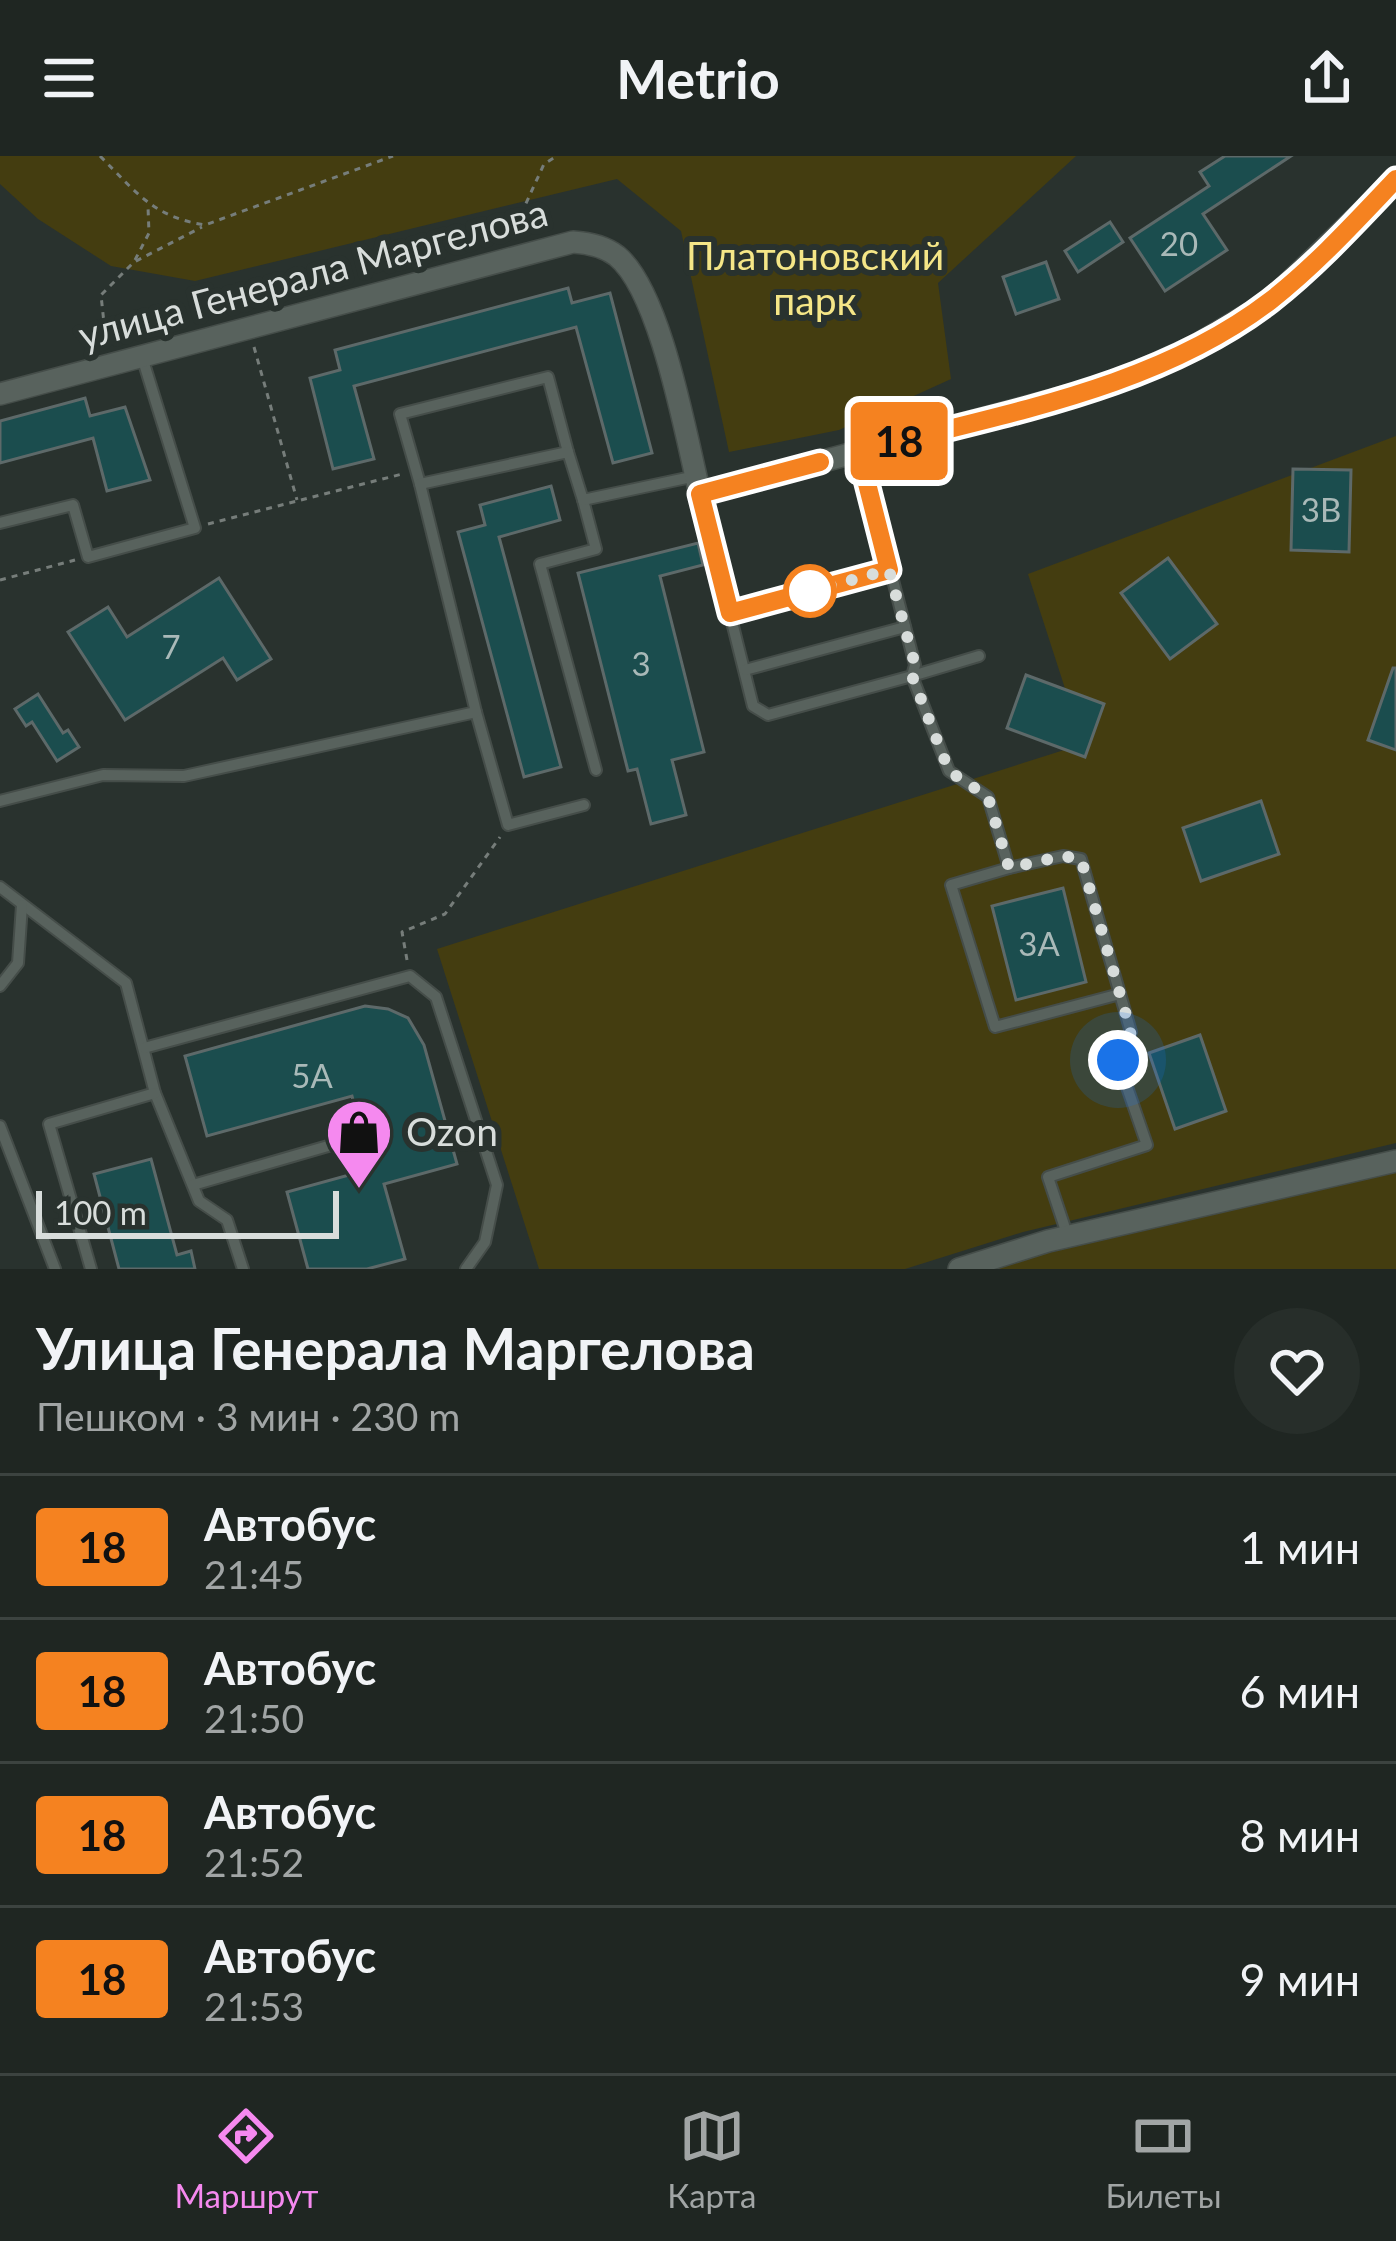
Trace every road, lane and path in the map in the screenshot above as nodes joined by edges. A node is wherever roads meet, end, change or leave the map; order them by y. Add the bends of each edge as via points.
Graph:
1 (100, 156) edge
2 (393, 156) edge
3 (556, 156) edge
4 (1396, 179) edge
5 (148, 205) junction
6 (205, 225) junction
7 (508, 259) junction
8 (134, 262) junction
9 (248, 328) junction
10 (109, 356) dead end
11 (142, 357) junction
12 (0, 394) edge
13 (568, 452) junction
14 (859, 452) junction
15 (416, 470) junction
16 (420, 484) junction
17 (698, 485) junction
18 (583, 500) junction
19 (298, 501) junction
20 (0, 523) edge
21 (195, 527) junction
22 (88, 557) junction
23 (889, 570) junction
24 (0, 580) edge
25 (730, 613) junction
26 (904, 627) junction
27 (980, 656) dead end
28 (745, 670) junction
29 (912, 676) junction
30 (476, 712) junction
31 (596, 770) dead end
32 (0, 801) edge
33 (584, 805) dead end
34 (508, 825) junction
35 (1009, 868) junction
36 (0, 887) edge
37 (22, 904) junction
38 (410, 976) junction
39 (0, 986) edge
40 (1120, 994) junction
41 (144, 1048) junction
42 (155, 1093) junction
43 (0, 1126) edge
44 (335, 1144) dead end
45 (1396, 1161) edge
46 (193, 1185) junction
47 (1068, 1237) junction
48 (55, 1269) edge
49 (91, 1269) edge
50 (243, 1269) edge
51 (466, 1269) edge
52 (959, 1269) edge

1 - 5 path
2 - 6 path
3 - 7 path via 544,164
4 - 14 street via 1269,302 1193,347 1112,384
5 - 6 path
5 - 8 path via 149,233
6 - 8 path
7 - 9 street, улица Генерала Маргелова
7 - 17 street, улица Генерала Маргелова via 573,242 618,257 652,309
8 - 10 path via 101,295
9 - 11 street, улица Генерала Маргелова
9 - 19 path
11 - 12 street, улица Генерала Маргелова
11 - 21 lane
13 - 15 lane via 548,377 400,414
13 - 16 lane
13 - 18 lane
14 - 17 street
14 - 23 lane
15 - 16 lane
15 - 19 path
16 - 30 lane
17 - 18 lane
17 - 25 lane
18 - 31 lane via 596,549 540,564
19 - 21 path
20 - 22 lane via 73,505
21 - 22 lane
22 - 24 path
23 - 25 lane
23 - 26 lane
25 - 28 lane
26 - 28 lane
26 - 29 lane
27 - 29 lane
28 - 29 lane via 754,706 768,715
29 - 35 lane via 949,771 988,797
30 - 32 lane via 184,776 103,775
30 - 34 lane
33 - 34 lane
34 - 38 path via 445,914 402,932
35 - 40 lane via 1081,859
35 - 40 lane via 951,884 995,1027
36 - 37 lane
37 - 39 lane via 18,963
37 - 41 lane via 127,983
38 - 41 lane
38 - 51 lane via 436,997 497,1185 484,1242
40 - 47 lane via 1131,1032 1118,1060 1147,1144 1048,1178
41 - 42 lane
42 - 46 lane
42 - 49 lane via 49,1124
43 - 48 lane
44 - 46 lane
45 - 47 street
46 - 50 lane via 199,1201 227,1220
47 - 52 street

